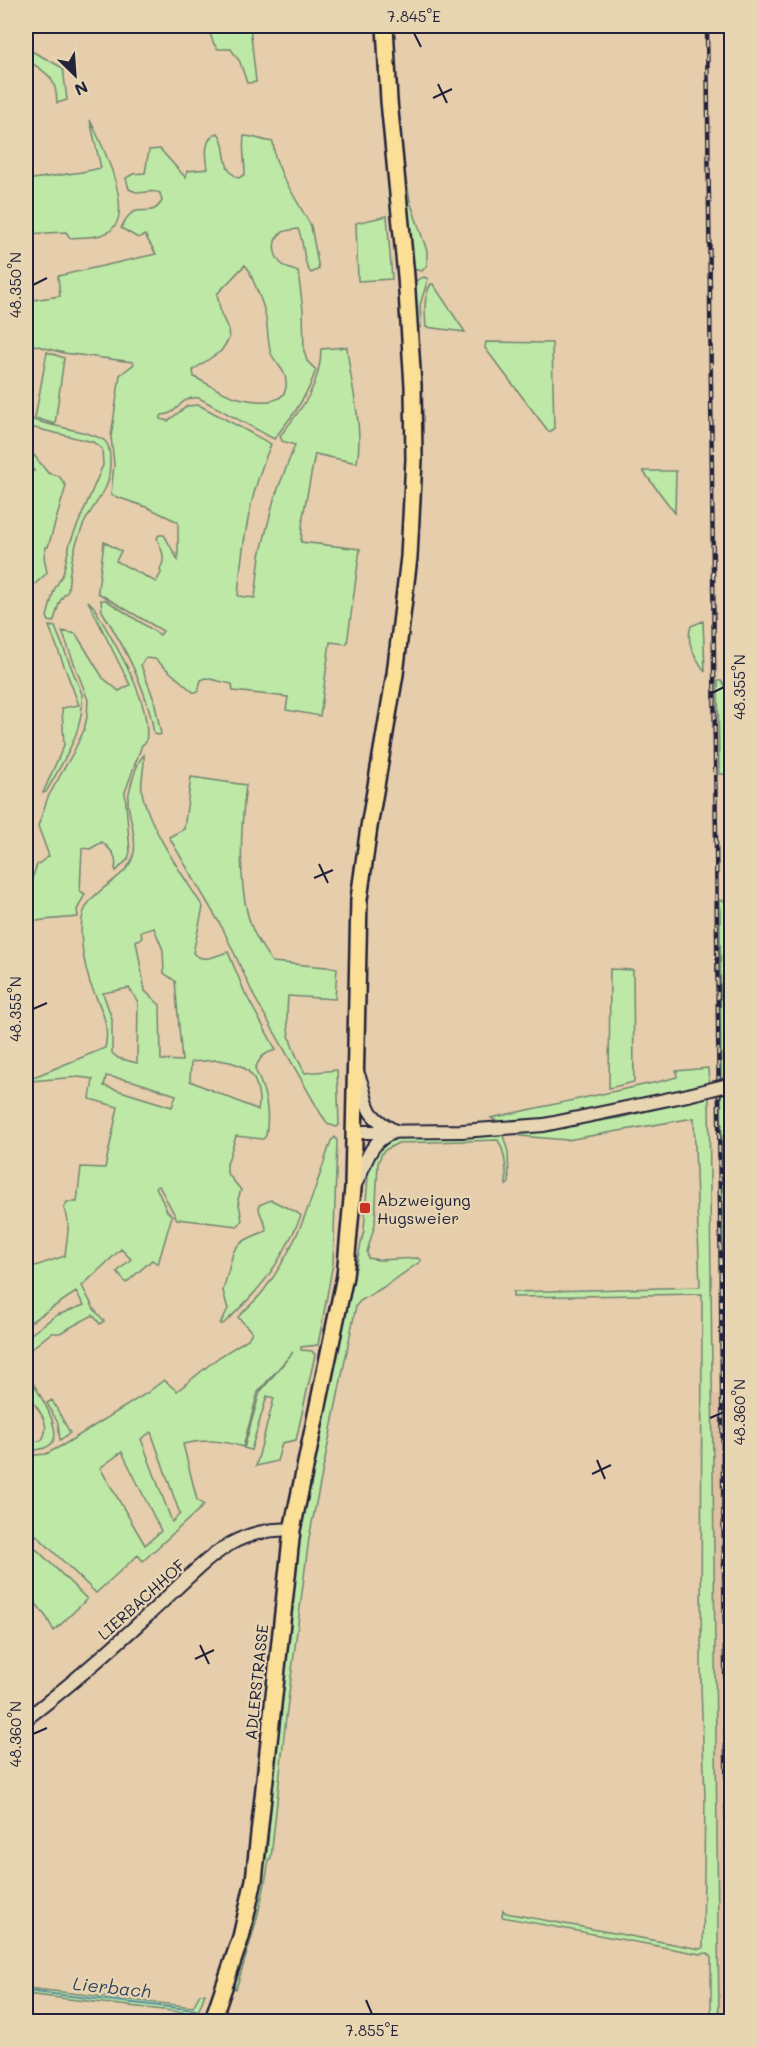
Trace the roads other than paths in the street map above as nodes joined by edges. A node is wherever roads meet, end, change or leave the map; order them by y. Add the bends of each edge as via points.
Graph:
1 (385, 26) edge
2 (356, 1070) junction
3 (732, 1084) edge
4 (396, 1131) junction
5 (354, 1132) junction
6 (353, 1188) junction
7 (292, 1530) junction
8 (26, 1719) edge
9 (212, 2022) edge

1 - 2 main road, ADLERSTRASSE via 388,101 406,276 414,459 409,557 395,674 360,900
2 - 4 street via 371,1115
2 - 5 main road, ADLERSTRASSE
3 - 4 street, bridge via 544,1125
4 - 5 street
4 - 6 street via 384,1136 369,1151 362,1175
5 - 6 main road, ADLERSTRASSE
6 - 7 main road, ADLERSTRASSE via 345,1276
7 - 8 street, LIERBACHHOF via 272,1530 228,1546 96,1663
7 - 9 main road, ADLERSTRASSE via 254,1880 241,1937

